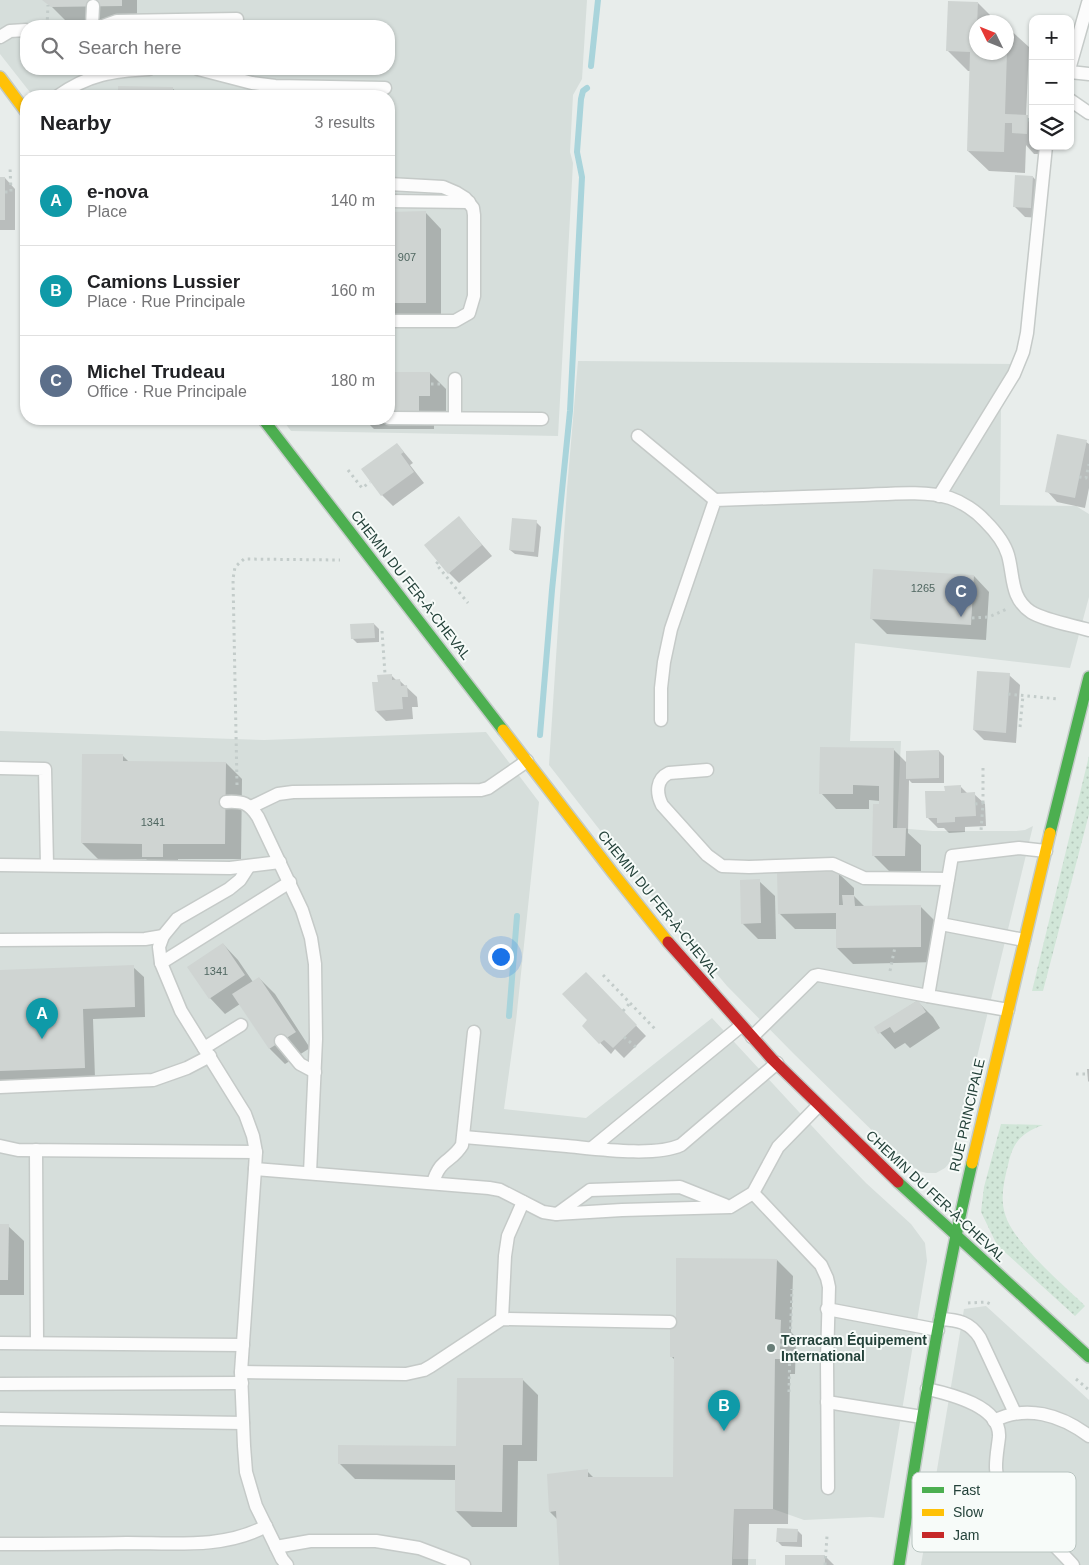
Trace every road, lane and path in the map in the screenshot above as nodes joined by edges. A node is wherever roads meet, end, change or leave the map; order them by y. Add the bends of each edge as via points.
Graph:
1 (1080, 0) edge
2 (48, 4) dead end
3 (1089, 4) edge
4 (93, 6) dead end
5 (237, 18) dead end
6 (47, 20) edge
7 (92, 20) edge
8 (177, 20) edge
9 (20, 30) edge
10 (0, 37) edge
11 (1072, 60) edge
12 (1074, 72) edge
13 (1089, 74) edge
14 (100, 75) edge
15 (221, 75) edge
16 (0, 78) edge
17 (385, 88) dead end
18 (69, 90) edge
19 (1074, 103) edge
20 (20, 104) edge
21 (1089, 113) edge
22 (1046, 150) edge
23 (10, 167) dead end
24 (395, 184) edge
25 (5, 192) dead end
26 (395, 201) edge
27 (469, 202) junction
28 (395, 321) edge
29 (455, 379) dead end
30 (395, 418) edge
31 (455, 418) junction
32 (542, 418) dead end
33 (272, 425) edge
34 (638, 436) dead end
35 (1089, 464) edge
36 (348, 470) dead end
37 (1079, 477) dead end
38 (370, 482) dead end
39 (939, 496) junction
40 (715, 500) junction
41 (370, 557) junction
42 (438, 562) dead end
43 (1019, 600) junction
44 (468, 604) dead end
45 (972, 618) dead end
46 (1089, 630) edge
47 (382, 631) dead end
48 (385, 674) dead end
49 (1089, 677) edge
50 (1008, 694) dead end
51 (1023, 695) junction
52 (1058, 699) dead end
53 (661, 720) dead end
54 (1020, 727) dead end
55 (528, 761) junction
56 (983, 765) dead end
57 (0, 768) edge
58 (707, 770) dead end
59 (232, 801) joint
60 (983, 803) junction
61 (975, 804) dead end
62 (251, 807) junction
63 (981, 830) dead end
64 (1046, 851) junction
65 (280, 862) junction
66 (0, 865) edge
67 (47, 865) junction
68 (249, 866) junction
69 (948, 879) junction
70 (290, 882) junction
71 (941, 924) junction
72 (163, 936) junction
73 (0, 940) edge
74 (1024, 940) junction
75 (895, 947) dead end
76 (160, 963) junction
77 (603, 975) dead end
78 (887, 988) junction
79 (928, 996) junction
80 (630, 1003) junction
81 (1008, 1010) junction
82 (623, 1011) dead end
83 (241, 1025) dead end
84 (741, 1026) junction
85 (656, 1030) dead end
86 (474, 1032) dead end
87 (624, 1037) dead end
88 (752, 1037) junction
89 (281, 1041) dead end
90 (636, 1048) dead end
91 (207, 1052) junction
92 (777, 1063) junction
93 (315, 1072) junction
94 (1076, 1074) dead end
95 (1086, 1074) dead end
96 (0, 1087) edge
97 (818, 1106) junction
98 (464, 1137) junction
99 (0, 1146) edge
100 (592, 1148) junction
101 (36, 1150) junction
102 (256, 1152) junction
103 (255, 1169) junction
104 (310, 1173) junction
105 (433, 1183) junction
106 (753, 1193) junction
107 (523, 1202) junction
108 (730, 1207) junction
109 (556, 1214) junction
110 (955, 1236) junction
111 (792, 1289) dead end
112 (963, 1303) dead end
113 (995, 1306) dead end
114 (828, 1309) junction
115 (502, 1319) junction
116 (670, 1322) dead end
117 (939, 1324) junction
118 (0, 1343) edge
119 (37, 1343) junction
120 (780, 1344) dead end
121 (243, 1345) junction
122 (790, 1345) junction
123 (1089, 1357) edge
124 (1074, 1377) dead end
125 (241, 1378) junction
126 (0, 1384) edge
127 (928, 1390) junction
128 (1089, 1390) edge
129 (788, 1392) dead end
130 (827, 1402) junction
131 (1015, 1412) junction
132 (922, 1417) junction
133 (0, 1419) edge
134 (994, 1421) junction
135 (243, 1423) junction
136 (1089, 1436) edge
137 (913, 1472) edge
138 (995, 1472) edge
139 (912, 1481) edge
140 (828, 1488) dead end
141 (266, 1526) junction
142 (827, 1536) dead end
143 (0, 1544) edge
144 (276, 1547) junction
145 (1060, 1552) edge
146 (287, 1565) edge
147 (464, 1565) edge
148 (825, 1565) edge
149 (899, 1565) edge
150 (1073, 1565) edge

1 - 3 lane
2 - 6 path
3 - 11 lane
4 - 7 lane
5 - 8 lane
9 - 10 lane via 10,31
12 - 13 lane
14 - 18 lane
15 - 17 lane via 275,86
16 - 20 street
19 - 21 lane
22 - 39 lane via 1023,352 1014,374
23 - 25 path via 11,192
24 - 27 lane via 443,187
26 - 27 lane
27 - 28 lane via 474,215 474,296 469,313 455,321
29 - 31 lane
30 - 31 lane
31 - 32 lane
33 - 41 street, CHEMIN DU FER-À-CHEVAL
34 - 40 lane
35 - 37 path via 1086,478
36 - 38 path via 362,488
39 - 40 lane via 902,494
39 - 43 lane via 950,498 984,519 1003,542
40 - 53 lane via 671,629 661,688
41 - 55 street, CHEMIN DU FER-À-CHEVAL
41 - 59 path via 347,560 244,559 235,567
42 - 44 path via 436,564
43 - 45 path via 989,617
43 - 46 lane via 1032,612
47 - 48 path
49 - 64 street, RUE PRINCIPALE
50 - 51 path
51 - 52 path
51 - 54 path
55 - 62 lane via 481,790 293,792 278,794
55 - 84 street, CHEMIN DU FER-À-CHEVAL via 692,971
56 - 60 path
57 - 67 lane via 45,769
58 - 69 lane via 665,775 658,784 658,798 711,859 722,866 749,874 833,864 864,878
59 - 62 lane
60 - 61 path
60 - 63 path
62 - 65 lane
64 - 69 lane via 1019,848 952,856
64 - 74 street, RUE PRINCIPALE
65 - 68 lane
65 - 70 lane
66 - 67 lane
67 - 68 lane
68 - 72 lane via 229,889 178,918
69 - 71 lane
70 - 76 lane
70 - 93 lane via 311,938 315,964
71 - 74 lane
71 - 79 lane
72 - 73 lane via 145,939
72 - 76 lane via 159,947
74 - 81 street, RUE PRINCIPALE
75 - 78 path
76 - 91 lane via 181,1011
77 - 80 path
78 - 79 lane
78 - 88 lane via 814,976
79 - 81 lane
80 - 82 path
80 - 85 path
81 - 110 street, RUE PRINCIPALE
83 - 91 lane
84 - 88 street, CHEMIN DU FER-À-CHEVAL
84 - 100 lane
86 - 98 lane
87 - 90 path
88 - 92 street, CHEMIN DU FER-À-CHEVAL
89 - 93 lane via 300,1064
91 - 96 lane via 187,1068 153,1080
91 - 102 lane via 246,1114
92 - 97 street, CHEMIN DU FER-À-CHEVAL
92 - 100 lane via 682,1145 661,1151
93 - 104 lane
94 - 95 path
97 - 106 lane via 778,1147
97 - 110 street, CHEMIN DU FER-À-CHEVAL
98 - 100 lane
98 - 105 lane via 458,1151 436,1172
99 - 101 lane
101 - 102 lane
101 - 119 lane
102 - 103 lane
103 - 104 lane
103 - 121 lane
104 - 105 lane
105 - 107 lane via 500,1190
106 - 108 lane
106 - 114 lane via 821,1265 829,1287
107 - 109 lane via 543,1212
107 - 115 lane via 508,1236
108 - 109 lane
108 - 109 lane via 680,1186 590,1190
110 - 117 street, RUE PRINCIPALE
110 - 123 street, CHEMIN DU FER-À-CHEVAL
111 - 122 path
112 - 113 path via 986,1302
114 - 117 lane
114 - 130 lane
115 - 116 lane
115 - 125 lane via 424,1370 406,1374
117 - 127 street, RUE PRINCIPALE
117 - 131 lane via 960,1320 976,1330
118 - 119 lane
119 - 121 lane
120 - 122 path
121 - 125 lane
122 - 129 path
124 - 128 path
125 - 126 lane
125 - 135 lane
127 - 132 street, RUE PRINCIPALE
127 - 134 lane via 965,1400
130 - 132 lane
130 - 140 lane
131 - 134 lane
131 - 136 lane via 1058,1419
132 - 137 street, RUE PRINCIPALE
133 - 135 lane
134 - 138 lane via 999,1438
135 - 141 lane via 246,1472
139 - 149 street, RUE PRINCIPALE
141 - 143 lane via 240,1538 221,1541
141 - 144 lane
142 - 148 path
144 - 146 lane
144 - 147 lane via 310,1541 376,1541 419,1548
145 - 150 lane

